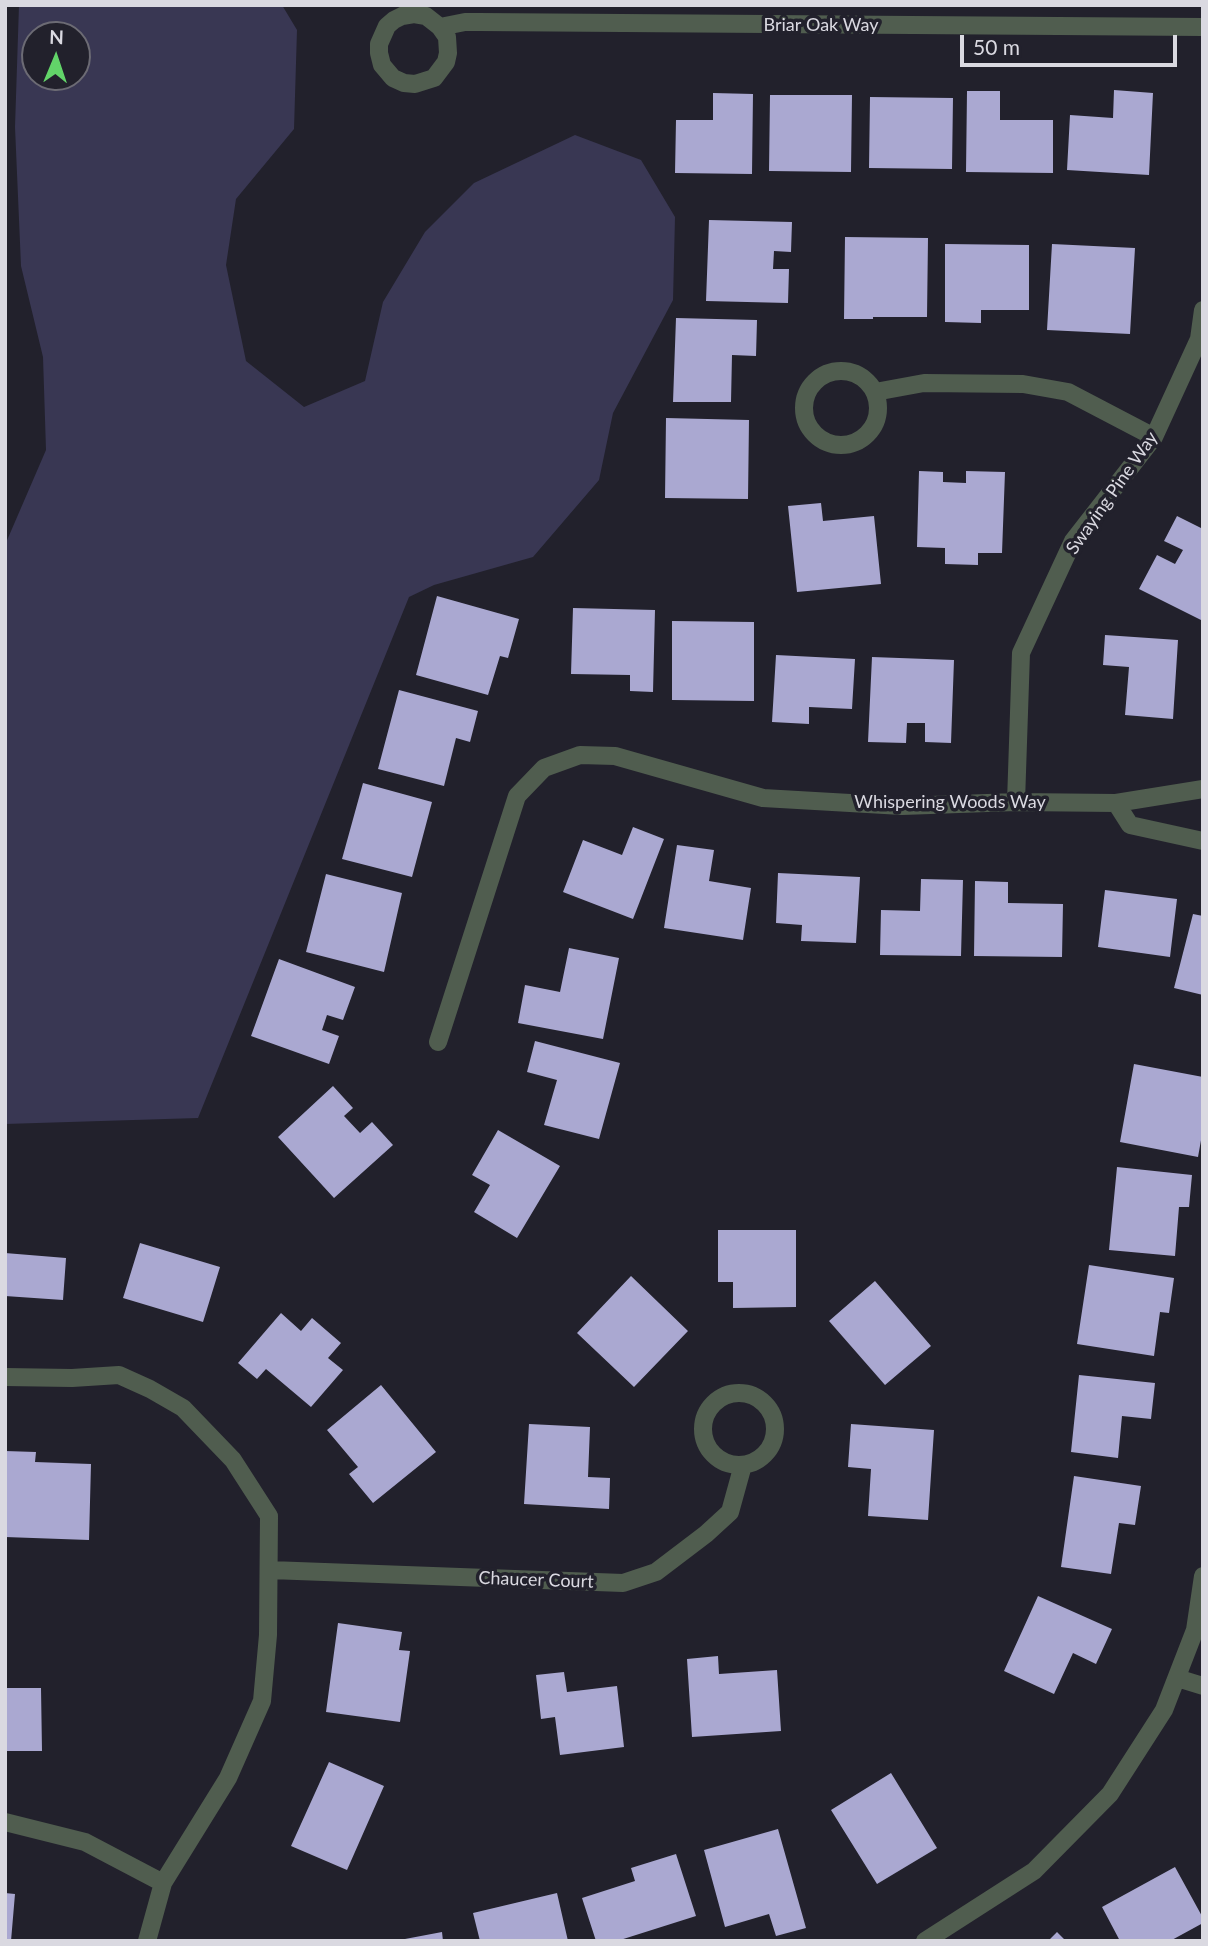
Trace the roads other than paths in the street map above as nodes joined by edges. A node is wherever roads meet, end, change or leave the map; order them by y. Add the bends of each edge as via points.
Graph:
1 (440, 27) dead end
2 (1203, 27) edge
3 (1203, 310) edge
4 (875, 391) junction
5 (1154, 437) junction
6 (1203, 789) edge
7 (1016, 802) junction
8 (1116, 803) junction
9 (1203, 841) edge
10 (438, 1042) dead end
11 (5, 1377) edge
12 (743, 1465) junction
13 (270, 1570) junction
14 (1203, 1576) edge
15 (1199, 1631) edge
16 (1177, 1678) junction
17 (1203, 1686) edge
18 (5, 1822) edge
19 (163, 1883) junction
20 (147, 1941) edge
21 (925, 1941) edge

1 - 2 street, Briar Oak Way via 478,22
3 - 5 street, Swaying Pine Way via 1199,339
4 - 4 street via 848,371 820,377 804,400 808,425 830,444 858,442 877,421
4 - 5 street via 924,383 1023,384 1068,393
5 - 7 street, Swaying Pine Way via 1073,541 1021,653
6 - 8 street, Whispering Woods Way
7 - 8 street, Whispering Woods Way
7 - 10 street, Whispering Woods Way via 902,806 763,798 615,756 580,755 544,768 517,796
8 - 9 street via 1129,825
11 - 13 street via 119,1375 183,1408 233,1460 270,1516
12 - 12 street via 766,1455 776,1424 764,1402 746,1393 724,1396 711,1405 703,1422 704,1439 714,1456
12 - 13 street, Chaucer Court via 730,1512 656,1572 623,1583
13 - 19 street via 262,1701 228,1778
14 - 15 street
15 - 16 street
16 - 17 street
16 - 21 street via 1164,1710 1110,1794 1034,1871
18 - 19 street via 85,1842
19 - 20 street

